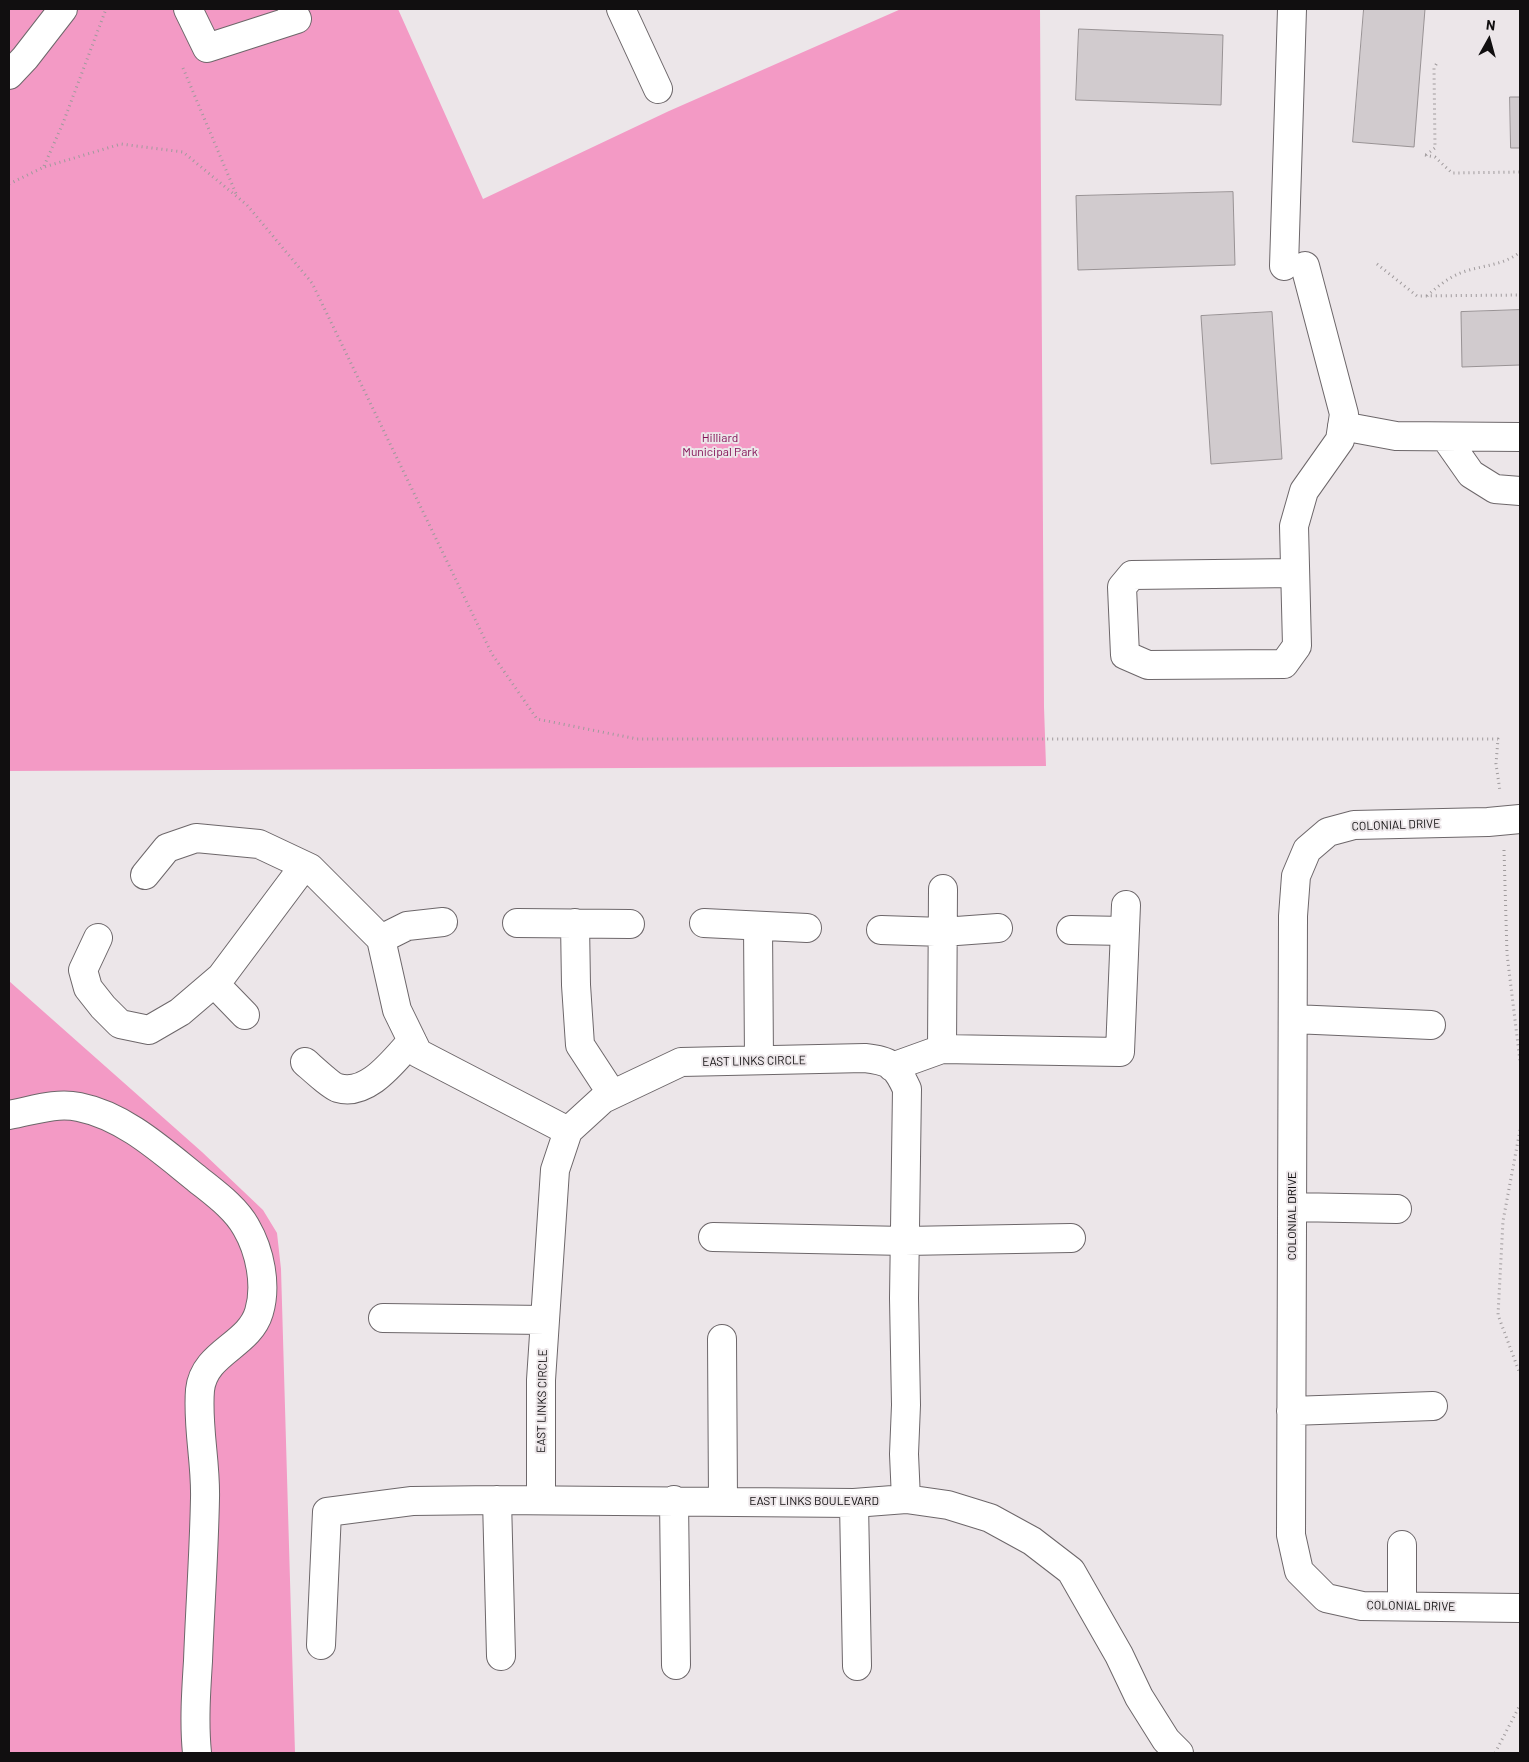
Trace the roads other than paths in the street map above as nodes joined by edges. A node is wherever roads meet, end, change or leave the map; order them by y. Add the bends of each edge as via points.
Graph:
1 (63, 9) edge
2 (188, 9) edge
3 (292, 9) edge
4 (621, 9) edge
5 (1292, 9) edge
6 (9, 75) edge
7 (658, 89) dead end
8 (1342, 426) junction
9 (1445, 436) junction
10 (1520, 436) edge
11 (1520, 491) edge
12 (1295, 573) junction
13 (1512, 820) edge
14 (304, 866) junction
15 (145, 875) dead end
16 (943, 889) dead end
17 (443, 922) dead end
18 (518, 923) dead end
19 (575, 923) junction
20 (704, 923) dead end
21 (630, 924) dead end
22 (758, 926) junction
23 (807, 928) dead end
24 (998, 928) dead end
25 (881, 930) dead end
26 (1071, 930) dead end
27 (943, 932) junction
28 (98, 938) dead end
29 (381, 939) junction
30 (214, 983) junction
31 (245, 1015) dead end
32 (1293, 1019) junction
33 (1431, 1025) dead end
34 (412, 1041) junction
35 (942, 1049) junction
36 (759, 1060) junction
37 (305, 1062) dead end
38 (892, 1067) junction
39 (612, 1094) junction
40 (9, 1115) edge
41 (568, 1131) junction
42 (1292, 1207) junction
43 (1397, 1209) dead end
44 (713, 1237) dead end
45 (1071, 1238) dead end
46 (905, 1241) junction
47 (383, 1318) dead end
48 (545, 1320) junction
49 (722, 1339) dead end
50 (1433, 1406) dead end
51 (1291, 1411) junction
52 (541, 1499) junction
53 (497, 1500) junction
54 (674, 1500) junction
55 (906, 1500) junction
56 (723, 1501) junction
57 (854, 1503) junction
58 (1402, 1546) dead end
59 (1402, 1606) junction
60 (1520, 1608) edge
61 (321, 1645) dead end
62 (501, 1656) dead end
63 (676, 1665) dead end
64 (857, 1666) dead end
65 (197, 1753) edge
66 (1179, 1753) edge

1 - 6 street
2 - 3 street via 207,48 297,19
4 - 7 street
5 - 8 street via 1294,266 1344,414
8 - 9 street via 1396,436
8 - 12 street via 1340,440 1304,491 1294,526
9 - 10 street
9 - 11 street via 1471,474 1495,489
12 - 12 street via 1297,646 1284,664 1148,665 1125,654 1122,587 1132,575
13 - 32 street, COLONIAL DRIVE via 1354,825 1328,832 1307,850 1296,876
14 - 15 street via 260,844 196,838 167,848
14 - 29 street via 310,868
14 - 30 street
16 - 27 street
17 - 29 street via 407,926
18 - 19 street
19 - 21 street
19 - 39 street via 580,1046
20 - 22 street
22 - 23 street
22 - 36 street
24 - 27 street
25 - 27 street
26 - 35 street via 1125,918 1120,1052
27 - 35 street
28 - 30 street via 83,970 88,988 120,1024 149,1030 180,1012
29 - 34 street via 397,1010
30 - 31 street
32 - 33 street
32 - 42 street, COLONIAL DRIVE
34 - 37 street via 378,1077 355,1090 337,1088
34 - 41 street via 418,1054
35 - 38 street
36 - 38 street, EAST LINKS CIRCLE via 865,1058 884,1060
36 - 39 street, EAST LINKS CIRCLE via 681,1062
38 - 46 street via 899,1072 907,1089
39 - 41 street, EAST LINKS CIRCLE via 603,1098
40 - 65 street via 64,1105 80,1107 118,1121 215,1194 246,1225 254,1242 262,1292 259,1312 248,1331 210,1365 200,1387 205,1497 196,1690
41 - 48 street, EAST LINKS CIRCLE via 555,1170
42 - 43 street
42 - 51 street, COLONIAL DRIVE
44 - 46 street
45 - 46 street
46 - 55 street
47 - 48 street
48 - 52 street, EAST LINKS CIRCLE via 541,1380
49 - 56 street
50 - 51 street
51 - 59 street, COLONIAL DRIVE via 1291,1535 1299,1571 1326,1598 1362,1606
52 - 53 street, EAST LINKS BOULEVARD
52 - 54 street, EAST LINKS BOULEVARD
53 - 61 street, EAST LINKS BOULEVARD via 412,1501 327,1512
53 - 62 street
54 - 56 street, EAST LINKS BOULEVARD
54 - 63 street
55 - 57 street, EAST LINKS BOULEVARD
55 - 66 street, EAST LINKS BOULEVARD via 948,1505 990,1518 1032,1541 1071,1571 1139,1697 1166,1740
56 - 57 street, EAST LINKS BOULEVARD
57 - 64 street
58 - 59 street
59 - 60 street, COLONIAL DRIVE

